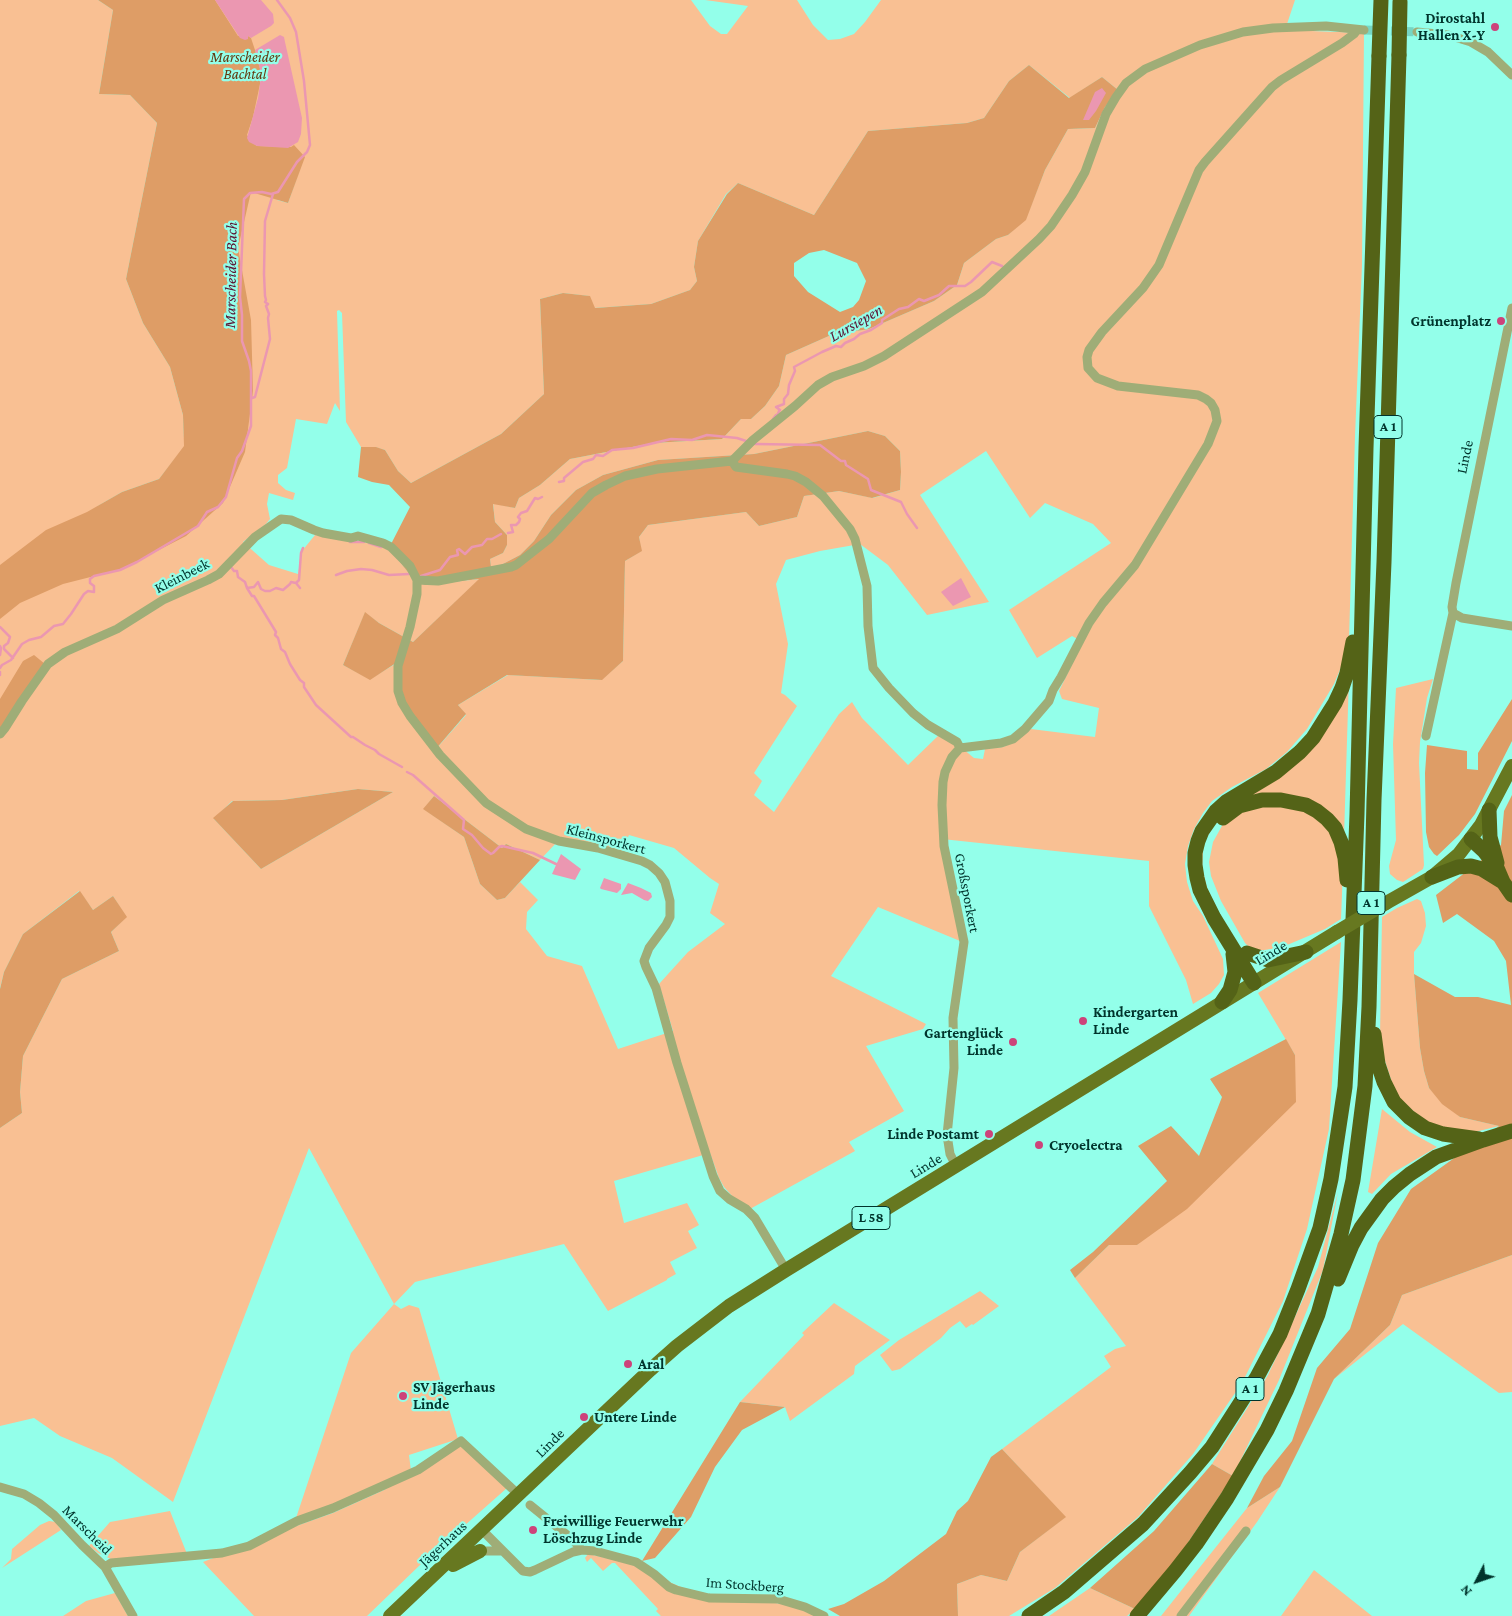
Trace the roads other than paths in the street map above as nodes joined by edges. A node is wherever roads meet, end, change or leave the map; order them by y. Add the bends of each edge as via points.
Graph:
1 (1381, 0) edge
2 (1400, 1) edge
3 (1417, 32) tunnel mouth
4 (1512, 74) edge
5 (1512, 308) edge
6 (732, 461) junction
7 (417, 580) junction
8 (1362, 592) junction
9 (1453, 613) junction
10 (1512, 626) edge
11 (0, 734) edge
12 (1426, 736) dead end
13 (960, 748) junction
14 (1512, 766) edge
15 (1488, 814) junction
16 (1468, 842) junction
17 (1432, 877) junction
18 (1501, 879) edge
19 (1354, 907) junction
20 (1240, 951) junction
21 (1306, 952) junction
22 (1258, 980) junction
23 (1222, 1002) junction
24 (1369, 1007) junction
25 (1512, 1131) edge
26 (1483, 1140) junction
27 (956, 1166) junction
28 (786, 1270) junction
29 (1318, 1314) junction
30 (0, 1487) edge
31 (519, 1495) junction
32 (530, 1505) dead end
33 (482, 1530) junction
34 (1246, 1531) dead end
35 (582, 1550) junction
36 (502, 1551) junction
37 (480, 1552) joint
38 (105, 1567) junction
39 (440, 1569) junction
40 (133, 1616) edge
41 (390, 1616) edge
42 (824, 1616) edge
43 (1029, 1616) edge
44 (1137, 1616) edge
45 (1181, 1616) edge

1 - 8 highway, A 1, bridge
2 - 24 highway, A 1, bridge
3 - 4 street via 1448,35 1471,42 1488,52
5 - 9 street, Linde via 1456,582
6 - 7 street via 625,476 592,493 550,539 516,565 438,581
6 - 13 street via 736,467 795,476 816,489 850,529 867,586 873,668 913,713 957,742
6 - 13 street via 818,384 884,356 962,306 988,288 1040,240 1078,186 1106,114 1133,77 1154,64 1237,33 1267,28 1326,26 1360,30 1272,87 1205,162 1159,265 1089,350 1088,368 1097,378 1118,386 1198,396 1211,403 1217,421 1208,444 1135,565 1089,623 1049,701 1013,739
7 - 11 street, Kleinbeek via 410,566 383,542 314,530 281,519 254,537 219,574 163,600 118,629 65,652 48,664
7 - 28 street, Kleinsporkert via 410,627 398,666 398,692 410,716 440,755 486,803 526,829 559,841 642,861 659,873 665,882 670,917 644,961 656,988 676,1063 713,1176 720,1191 755,1218
8 - 19 highway, A 1
8 - 20 highway via 1347,673 1324,722 1313,738 1286,764 1216,811 1198,841 1195,865 1200,890
9 - 10 street via 1462,618
9 - 12 street, Linde
13 - 27 street, Großsporkert via 945,772 942,805 944,846 964,942 953,1018 954,1068 947,1135
14 - 15 main road, L 58
15 - 16 main road, Linde / L 58
15 - 18 highway via 1490,837
16 - 17 main road, Linde / L 58 via 1450,863
16 - 18 highway
17 - 18 highway via 1465,866 1476,867
17 - 21 main road, Linde / L 58, bridge
19 - 20 highway via 1341,842 1327,819 1306,805 1282,800 1262,800 1239,806 1222,819 1211,835 1205,868
19 - 43 highway, A 1 via 1345,1087 1333,1170 1320,1228 1280,1334 1238,1408 1190,1473 1122,1544
20 - 21 highway via 1268,960
20 - 22 highway
20 - 23 highway via 1230,990
21 - 22 main road, Linde / L 58
22 - 23 main road, Linde / L 58
23 - 27 main road, Linde / L 58
24 - 26 highway via 1378,1064 1394,1102 1425,1128
24 - 29 highway, A 1 via 1365,1086 1353,1180
25 - 26 highway
26 - 29 highway via 1436,1157 1410,1174 1382,1199 1361,1228 1332,1296
27 - 28 main road, Linde / L 58
28 - 31 main road, Linde / L 58 via 729,1306 677,1346
29 - 44 highway, A 1 via 1267,1430 1227,1498 1191,1551
30 - 38 street, Marscheid via 24,1494 39,1503
31 - 33 main road, Jägerhaus / L 58
31 - 38 street via 461,1441 418,1470 297,1521 249,1546 222,1553 112,1563
32 - 35 street
33 - 36 street
33 - 39 main road, Jägerhaus / L 58
34 - 45 street
35 - 36 street via 530,1572 523,1571
35 - 42 street, Im Stockberg via 636,1562 676,1590 709,1598 778,1599
36 - 37 street
37 - 39 main road
38 - 40 street, Marscheid
39 - 41 main road, Jägerhaus / L 58

